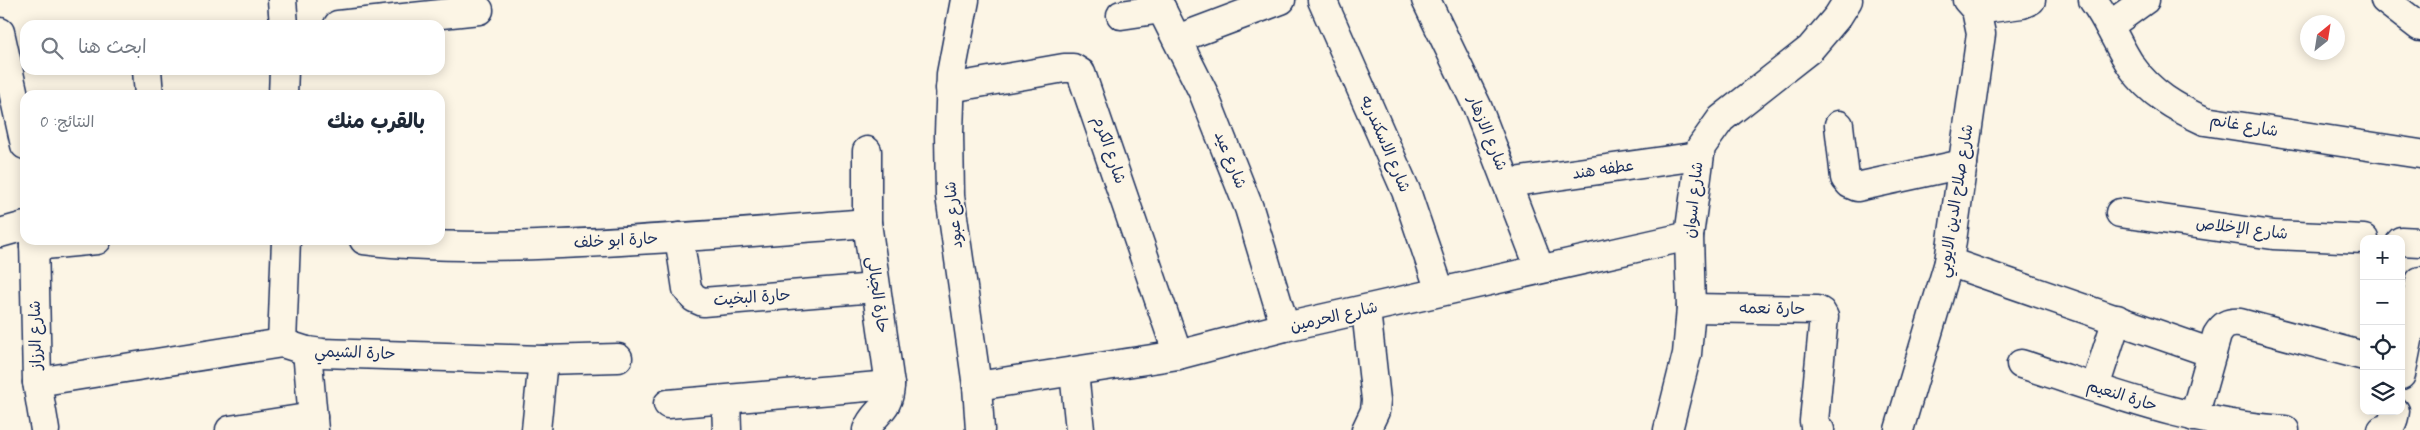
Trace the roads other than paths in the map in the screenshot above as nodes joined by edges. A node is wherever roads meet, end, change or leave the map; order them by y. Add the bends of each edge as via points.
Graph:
1 (282, 0) edge
2 (965, 0) edge
3 (1281, 0) edge
4 (1322, 0) edge
5 (1426, 0) edge
6 (1848, 0) edge
7 (2031, 0) edge
8 (2093, 0) edge
9 (2145, 0) edge
10 (2391, 2) edge
11 (1159, 4) edge
12 (1971, 5) edge
13 (478, 10) dead end
14 (1121, 15) dead end
15 (284, 20) edge
16 (385, 20) edge
17 (2109, 26) junction
18 (2420, 28) edge
19 (0, 32) edge
20 (1177, 39) junction
21 (147, 75) edge
22 (284, 75) edge
23 (950, 88) junction
24 (149, 90) edge
25 (283, 90) edge
26 (20, 118) edge
27 (1839, 125) dead end
28 (867, 151) dead end
29 (2420, 154) edge
30 (1699, 156) junction
31 (1963, 164) junction
32 (1507, 184) junction
33 (2120, 213) dead end
34 (867, 223) junction
35 (0, 233) edge
36 (20, 236) edge
37 (1689, 236) junction
38 (679, 237) junction
39 (2360, 240) edge
40 (2405, 242) edge
41 (2420, 242) edge
42 (445, 244) edge
43 (31, 245) edge
44 (286, 245) edge
45 (1950, 262) junction
46 (1540, 269) junction
47 (2420, 281) edge
48 (875, 288) junction
49 (1440, 291) junction
50 (1691, 308) junction
51 (1366, 310) junction
52 (2117, 319) junction
53 (1285, 328) junction
54 (2415, 329) edge
55 (294, 347) junction
56 (2212, 353) junction
57 (1178, 355) junction
58 (2360, 355) edge
59 (618, 358) dead end
60 (543, 360) junction
61 (2405, 360) edge
62 (2021, 364) dead end
63 (1074, 372) junction
64 (37, 382) junction
65 (890, 385) junction
66 (976, 386) junction
67 (2095, 387) junction
68 (726, 400) junction
69 (668, 404) dead end
70 (2395, 415) edge
71 (2194, 417) junction
72 (314, 423) edge
73 (1907, 427) edge
74 (44, 430) edge
75 (230, 430) edge
76 (536, 430) edge
77 (727, 430) edge
78 (867, 430) edge
79 (980, 430) edge
80 (1080, 430) edge
81 (1366, 430) edge
82 (1668, 430) edge
83 (1820, 430) edge
84 (2285, 430) edge
85 (2382, 430) edge

1 - 15 street
2 - 23 street, شارع عبود
3 - 20 street
4 - 49 street, شارع الاسكندريه via 1406,191
5 - 32 street, شارع الازهار via 1477,106
6 - 30 street, شارع اسوان via 1810,49 1721,120 1701,147
7 - 12 street via 2022,4
8 - 17 street, شارع غانم
9 - 17 street
10 - 18 street
11 - 14 street
11 - 20 street, شارع عيد
12 - 31 street, شارع صلاح الدين الايوبي via 1981,34
13 - 16 street
17 - 29 street, شارع غانم via 2132,67 2152,90 2177,108 2205,121
19 - 26 street
20 - 53 street, شارع عيد via 1203,92 1249,208
21 - 24 street
22 - 25 street
23 - 57 street, شارع الكرم via 1064,68 1073,68 1081,73
23 - 66 street, شارع عبود via 950,196
27 - 31 street via 1845,178 1857,187
28 - 34 street, حارة الجبالى
30 - 32 street, عطفه هند
30 - 37 street, شارع اسوان
31 - 45 street, شارع صلاح الدين الايوبي
32 - 46 street, شارع الازهار
33 - 39 street, شارع الإخلاص via 2273,235
34 - 38 street, حارة ابو خلف
34 - 48 street, حارة الجبالى
35 - 36 street
37 - 46 street, شارع الحرمين
37 - 50 street, شارع اسوان
38 - 42 street, حارة ابو خلف via 496,247
38 - 48 street, حارة البخيت via 687,289 694,298 703,302
40 - 41 street
43 - 64 street, شارع الرزاز
44 - 55 street
45 - 52 street
45 - 73 street, شارع صلاح الدين الايوبي
46 - 49 street, شارع الحرمين
47 - 54 street
48 - 65 street, حارة الجبالى
49 - 51 street, شارع الحرمين
50 - 82 street, شارع اسوان via 1687,354
50 - 83 street, حارة نعمه via 1822,312 1814,420 1815,427
51 - 53 street, شارع الحرمين
51 - 81 street via 1376,400 1375,411
52 - 56 street
52 - 67 street
53 - 57 street, شارع الحرمين
54 - 61 street
55 - 60 street, حارة الشيمي
55 - 64 street, حارة الشيمي
55 - 72 street
56 - 58 street via 2222,327 2230,322
56 - 71 street
57 - 63 street, شارع الحرمين
59 - 60 street, حارة الشيمي
60 - 76 street
62 - 67 street, حارة النعيم
63 - 66 street, شارع الحرمين
63 - 80 street
64 - 74 street, شارع الرزاز
65 - 68 street
65 - 78 street, حارة الجبالى via 890,398 882,411 872,418
66 - 79 street, شارع عبود
67 - 71 street, حارة النعيم
68 - 69 street
68 - 77 street
70 - 85 street via 2394,421
71 - 84 street, حارة النعيم via 2238,426
72 - 75 street

